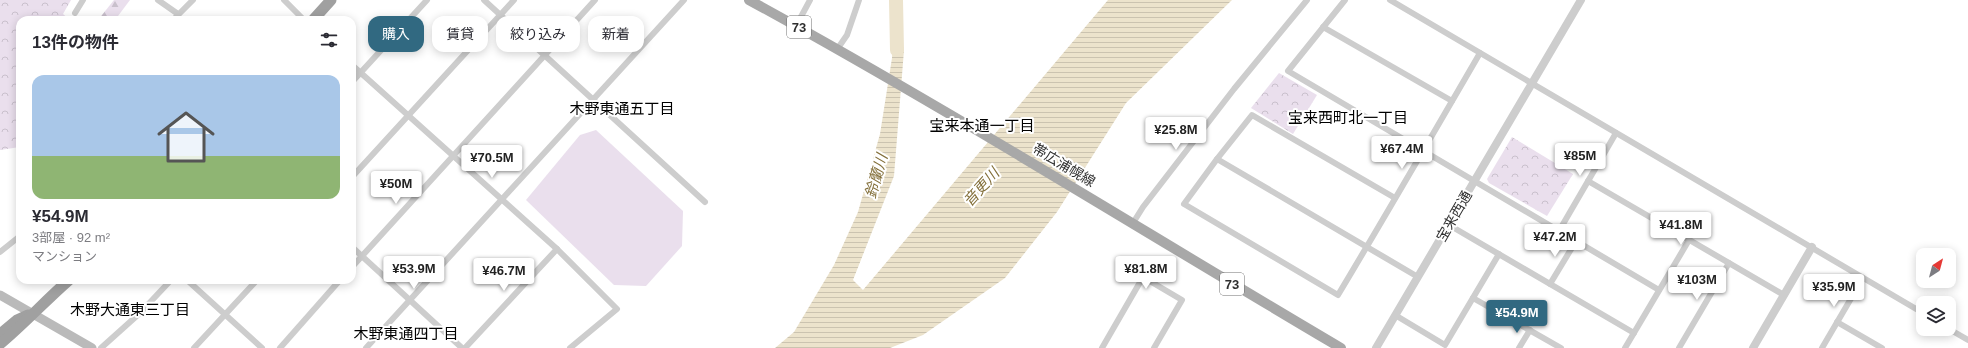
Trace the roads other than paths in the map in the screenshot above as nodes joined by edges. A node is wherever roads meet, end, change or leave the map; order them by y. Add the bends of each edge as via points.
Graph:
1 (84, 0) edge
2 (158, 0) edge
3 (193, 0) edge
4 (284, 0) edge
5 (332, 0) edge
6 (427, 0) edge
7 (484, 0) edge
8 (514, 0) edge
9 (595, 0) edge
10 (684, 0) edge
11 (749, 0) edge
12 (810, 0) edge
13 (859, 0) edge
14 (1307, 0) edge
15 (1345, 0) edge
16 (1390, 0) edge
17 (1581, 0) edge
18 (75, 13) dead end
19 (178, 14) joint
20 (500, 15) junction
21 (300, 16) edge
22 (317, 16) edge
23 (796, 26) junction
24 (1323, 27) junction
25 (838, 48) junction
26 (1480, 53) junction
27 (544, 56) junction
28 (356, 69) edge
29 (361, 73) junction
30 (356, 78) edge
31 (1532, 84) junction
32 (593, 100) junction
33 (1452, 101) junction
34 (409, 115) junction
35 (1616, 133) junction
36 (1423, 151) junction
37 (454, 156) junction
38 (1217, 159) junction
39 (356, 173) edge
40 (1474, 181) junction
41 (1588, 181) junction
42 (1395, 198) junction
43 (502, 200) junction
44 (705, 202) dead end
45 (1129, 220) junction
46 (1449, 226) junction
47 (1559, 231) junction
48 (16, 239) edge
49 (1689, 240) junction
50 (1576, 241) junction
51 (1367, 247) junction
52 (1812, 248) junction
53 (557, 249) junction
54 (356, 251) edge
55 (0, 252) edge
56 (1499, 254) junction
57 (362, 256) junction
58 (356, 263) edge
59 (1729, 263) junction
60 (1418, 277) junction
61 (1862, 278) junction
62 (65, 284) edge
63 (167, 284) edge
64 (191, 284) edge
65 (253, 284) edge
66 (336, 284) edge
67 (1550, 284) junction
68 (1659, 290) junction
69 (0, 295) edge
70 (1784, 295) junction
71 (1473, 298) junction
72 (410, 299) junction
73 (1916, 309) edge
74 (32, 313) junction
75 (225, 315) junction
76 (1395, 315) junction
77 (1837, 322) junction
78 (1530, 330) junction
79 (1634, 333) junction
80 (1956, 333) edge
81 (0, 334) edge
82 (1968, 340) edge
83 (0, 344) edge
84 (1878, 347) edge
85 (92, 348) edge
86 (100, 348) edge
87 (194, 348) edge
88 (262, 348) edge
89 (280, 348) edge
90 (366, 348) edge
91 (462, 348) edge
92 (465, 348) edge
93 (570, 348) edge
94 (1102, 348) edge
95 (1154, 348) edge
96 (1341, 348) edge
97 (1376, 348) edge
98 (1519, 348) edge
99 (1561, 348) edge
100 (1625, 348) edge
101 (1679, 348) edge
102 (1753, 348) edge
103 (1822, 348) edge

1 - 18 street
2 - 19 street
3 - 19 street
4 - 21 street
5 - 22 highway
6 - 29 street
7 - 20 street
8 - 20 street
9 - 27 street
10 - 32 street
11 - 23 main road, 帯広浦幌線 / 73
12 - 23 street
13 - 25 street via 847,35
14 - 45 street via 1234,89 1143,208
15 - 24 street
16 - 26 street
17 - 31 street, 宝来西通
20 - 27 street
20 - 34 street
23 - 25 main road, 帯広浦幌線 / 73
24 - 33 street
24 - 36 street via 1288,71
25 - 45 main road, 帯広浦幌線 / 73
26 - 31 street
26 - 33 street
27 - 32 street
27 - 37 street
28 - 29 street
29 - 30 street
29 - 34 street
31 - 35 street
31 - 40 street, 宝来西通
32 - 43 street
32 - 44 street
33 - 36 street
34 - 37 street
34 - 39 street
35 - 41 street
35 - 52 street
36 - 40 street
36 - 42 street
37 - 43 street
37 - 57 street
38 - 42 street via 1252,115
38 - 51 street
38 - 51 street via 1184,204 1338,295
40 - 46 street, 宝来西通
40 - 47 street
41 - 47 street
41 - 49 street
42 - 51 street
43 - 53 street
43 - 72 street
45 - 96 main road, 帯広浦幌線 / 73 via 1173,249
46 - 56 street
46 - 60 street, 宝来西通
47 - 50 street
48 - 55 street
49 - 59 street
49 - 68 street
50 - 67 street
50 - 68 street
51 - 60 street
52 - 61 street
52 - 70 street
53 - 92 street
53 - 93 street via 617,310
54 - 57 street
56 - 67 street
56 - 71 street
57 - 58 street
57 - 72 street
59 - 70 street
59 - 101 street
60 - 76 street, 宝来西通
61 - 73 street
61 - 77 street
62 - 74 highway
63 - 86 street via 140,313
64 - 75 street
65 - 75 street
66 - 89 street
67 - 79 street
68 - 79 street
69 - 74 main road
70 - 102 street
71 - 76 street via 1445,345
71 - 78 street
72 - 90 street
72 - 91 street
74 - 81 highway via 17,320
74 - 83 highway via 23,325
74 - 85 main road
75 - 87 street
75 - 88 street
76 - 97 street, 宝来西通
77 - 84 street
77 - 103 street
78 - 98 street
78 - 99 street
79 - 100 street
80 - 82 street
94 - 95 street via 1143,277 1182,300

